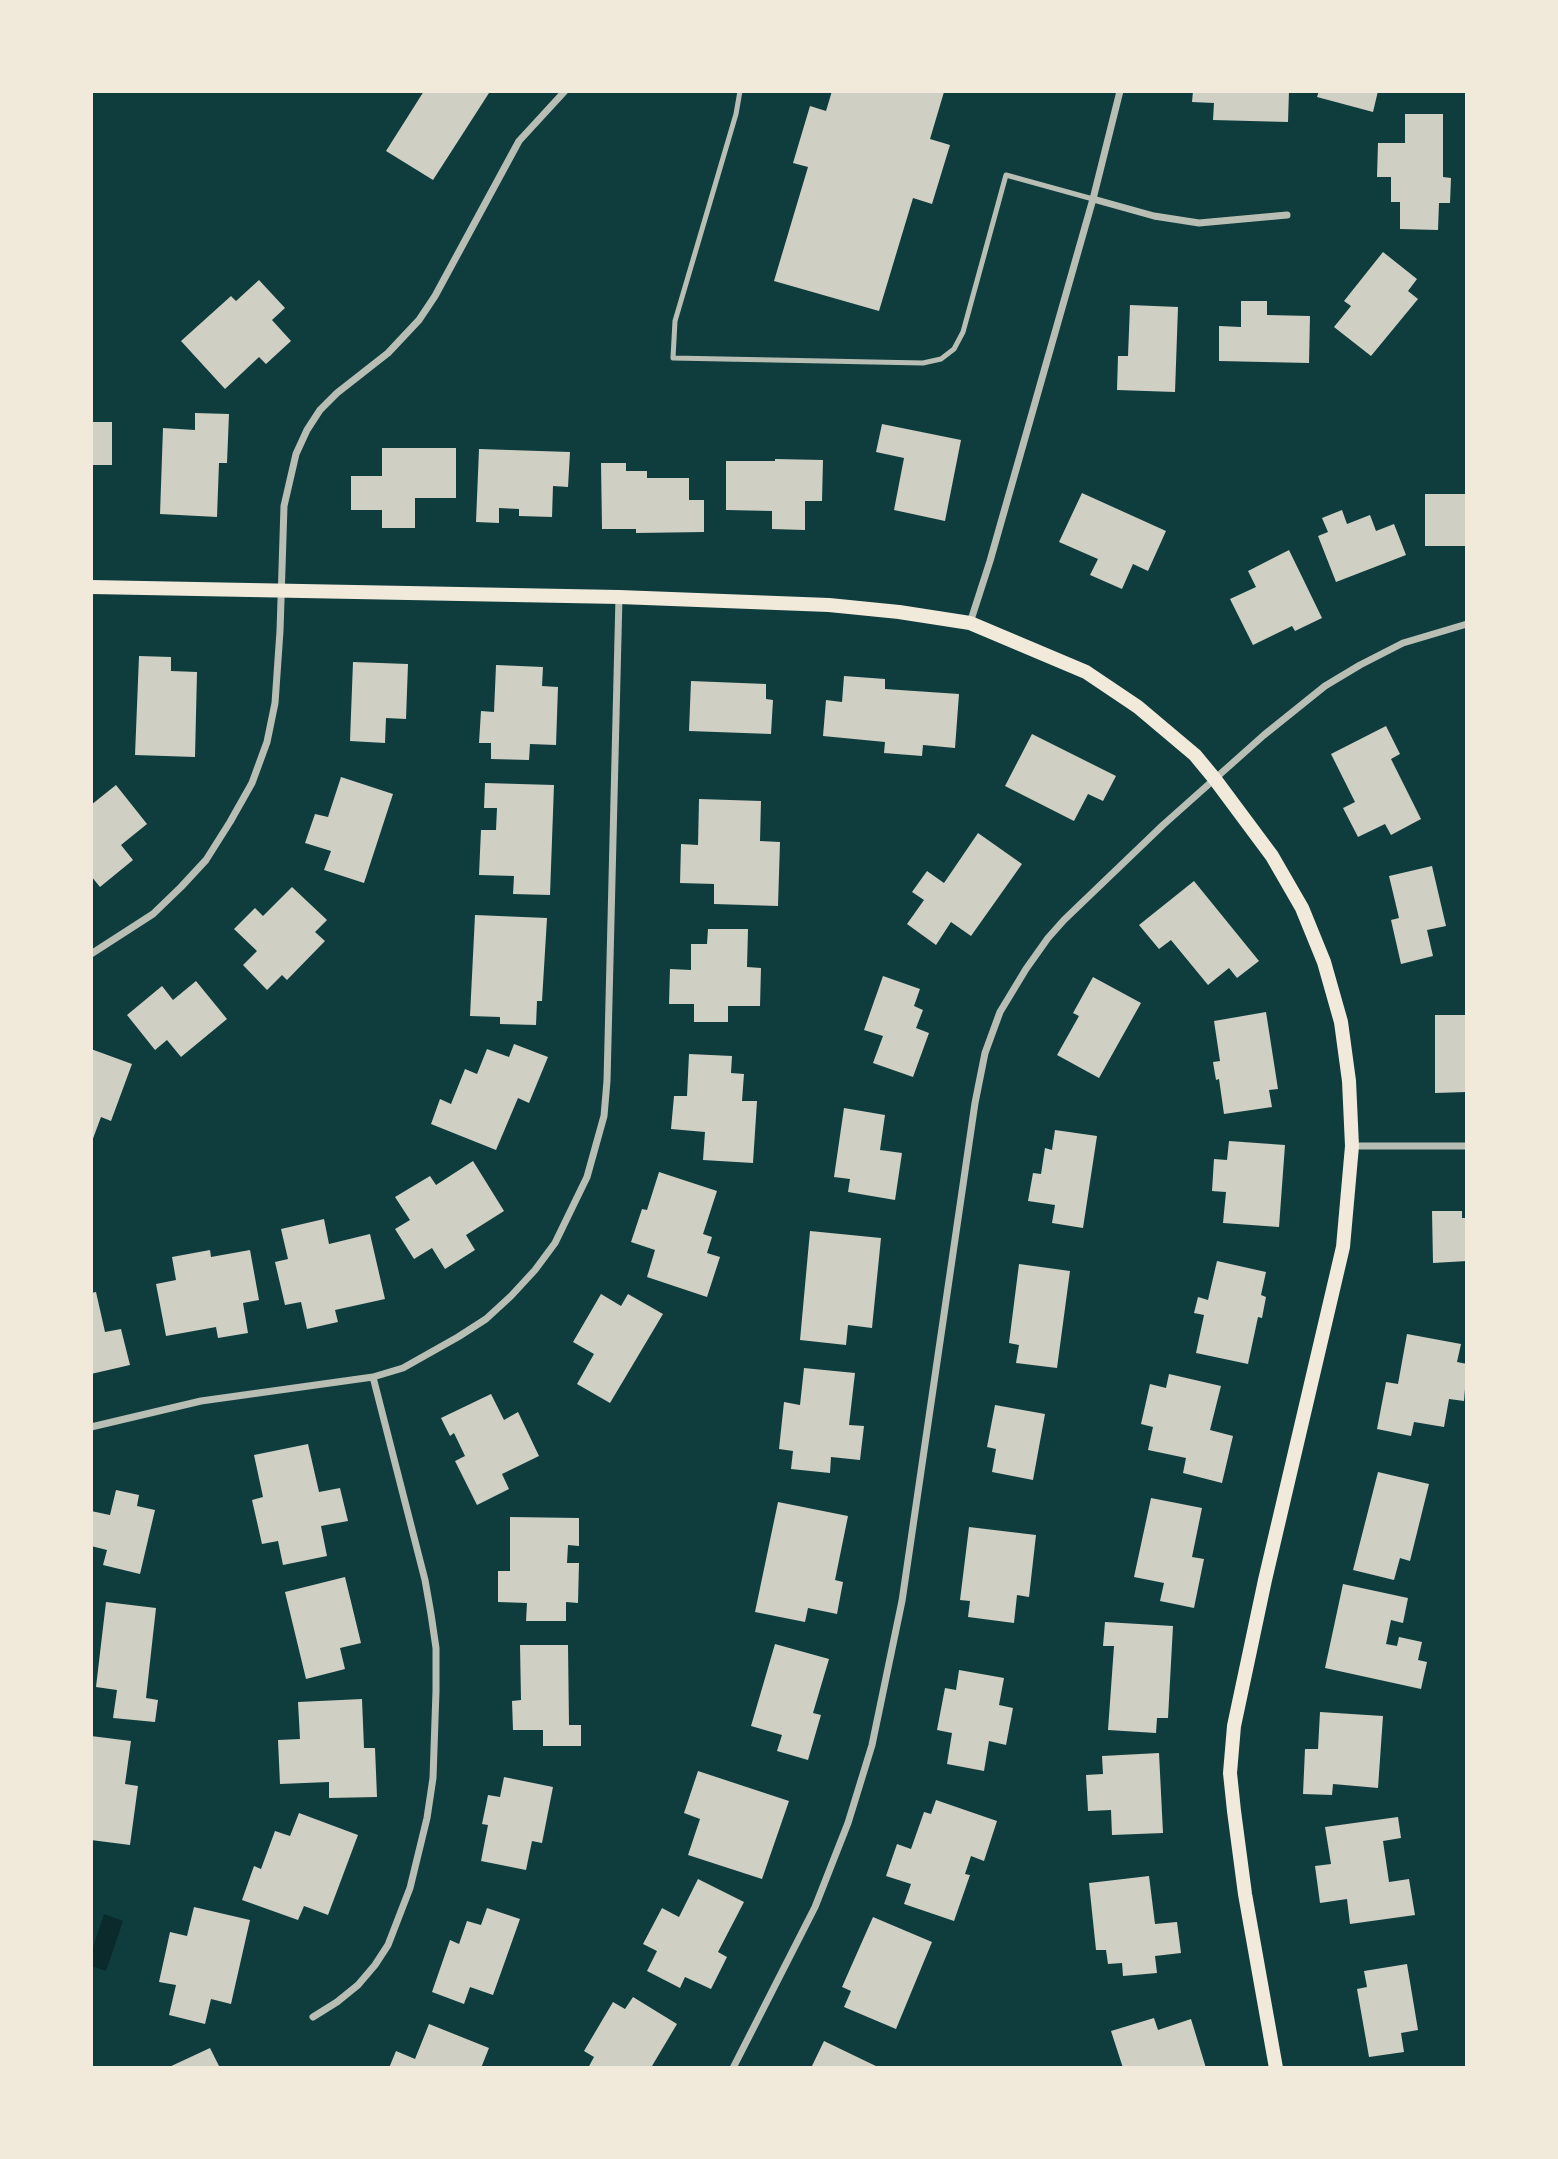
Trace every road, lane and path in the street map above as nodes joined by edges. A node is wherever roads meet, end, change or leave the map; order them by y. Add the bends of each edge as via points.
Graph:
1 (565, 91) edge
2 (740, 91) edge
3 (1120, 91) edge
4 (1093, 199) junction
5 (1287, 215) dead end
6 (91, 587) edge
7 (281, 590) junction
8 (619, 597) junction
9 (970, 623) junction
10 (1467, 624) edge
11 (1214, 778) junction
12 (91, 954) edge
13 (1352, 1146) junction
14 (1467, 1146) edge
15 (373, 1377) junction
16 (91, 1427) edge
17 (313, 2017) dead end
18 (733, 2068) edge
19 (1276, 2068) edge

1 - 7 street via 519,141 419,320 388,353 337,393 307,430 296,454 284,506
2 - 4 lane via 676,321 673,358 923,363 941,359 954,349 963,332 1006,175
3 - 4 street
4 - 5 street via 1199,223
4 - 9 street
6 - 7 main road
7 - 8 main road
7 - 12 street via 275,703 252,783 206,860 181,887 153,914
8 - 9 main road via 829,605
8 - 15 street via 607,1081 604,1116 587,1177 555,1243 511,1296 486,1319 439,1349
9 - 11 main road via 1086,672 1138,707 1195,755
10 - 11 street via 1402,643 1325,686
11 - 13 main road via 1272,856 1302,908 1324,962 1341,1023
11 - 18 street via 1064,920 1026,968 1000,1012 985,1053 975,1103 902,1601 872,1745 816,1907
13 - 14 street
13 - 19 main road via 1343,1247 1265,1580 1230,1773 1245,1894
15 - 16 street via 201,1401
15 - 17 street via 432,1614 436,1648 433,1778 410,1888 388,1945 358,1984

